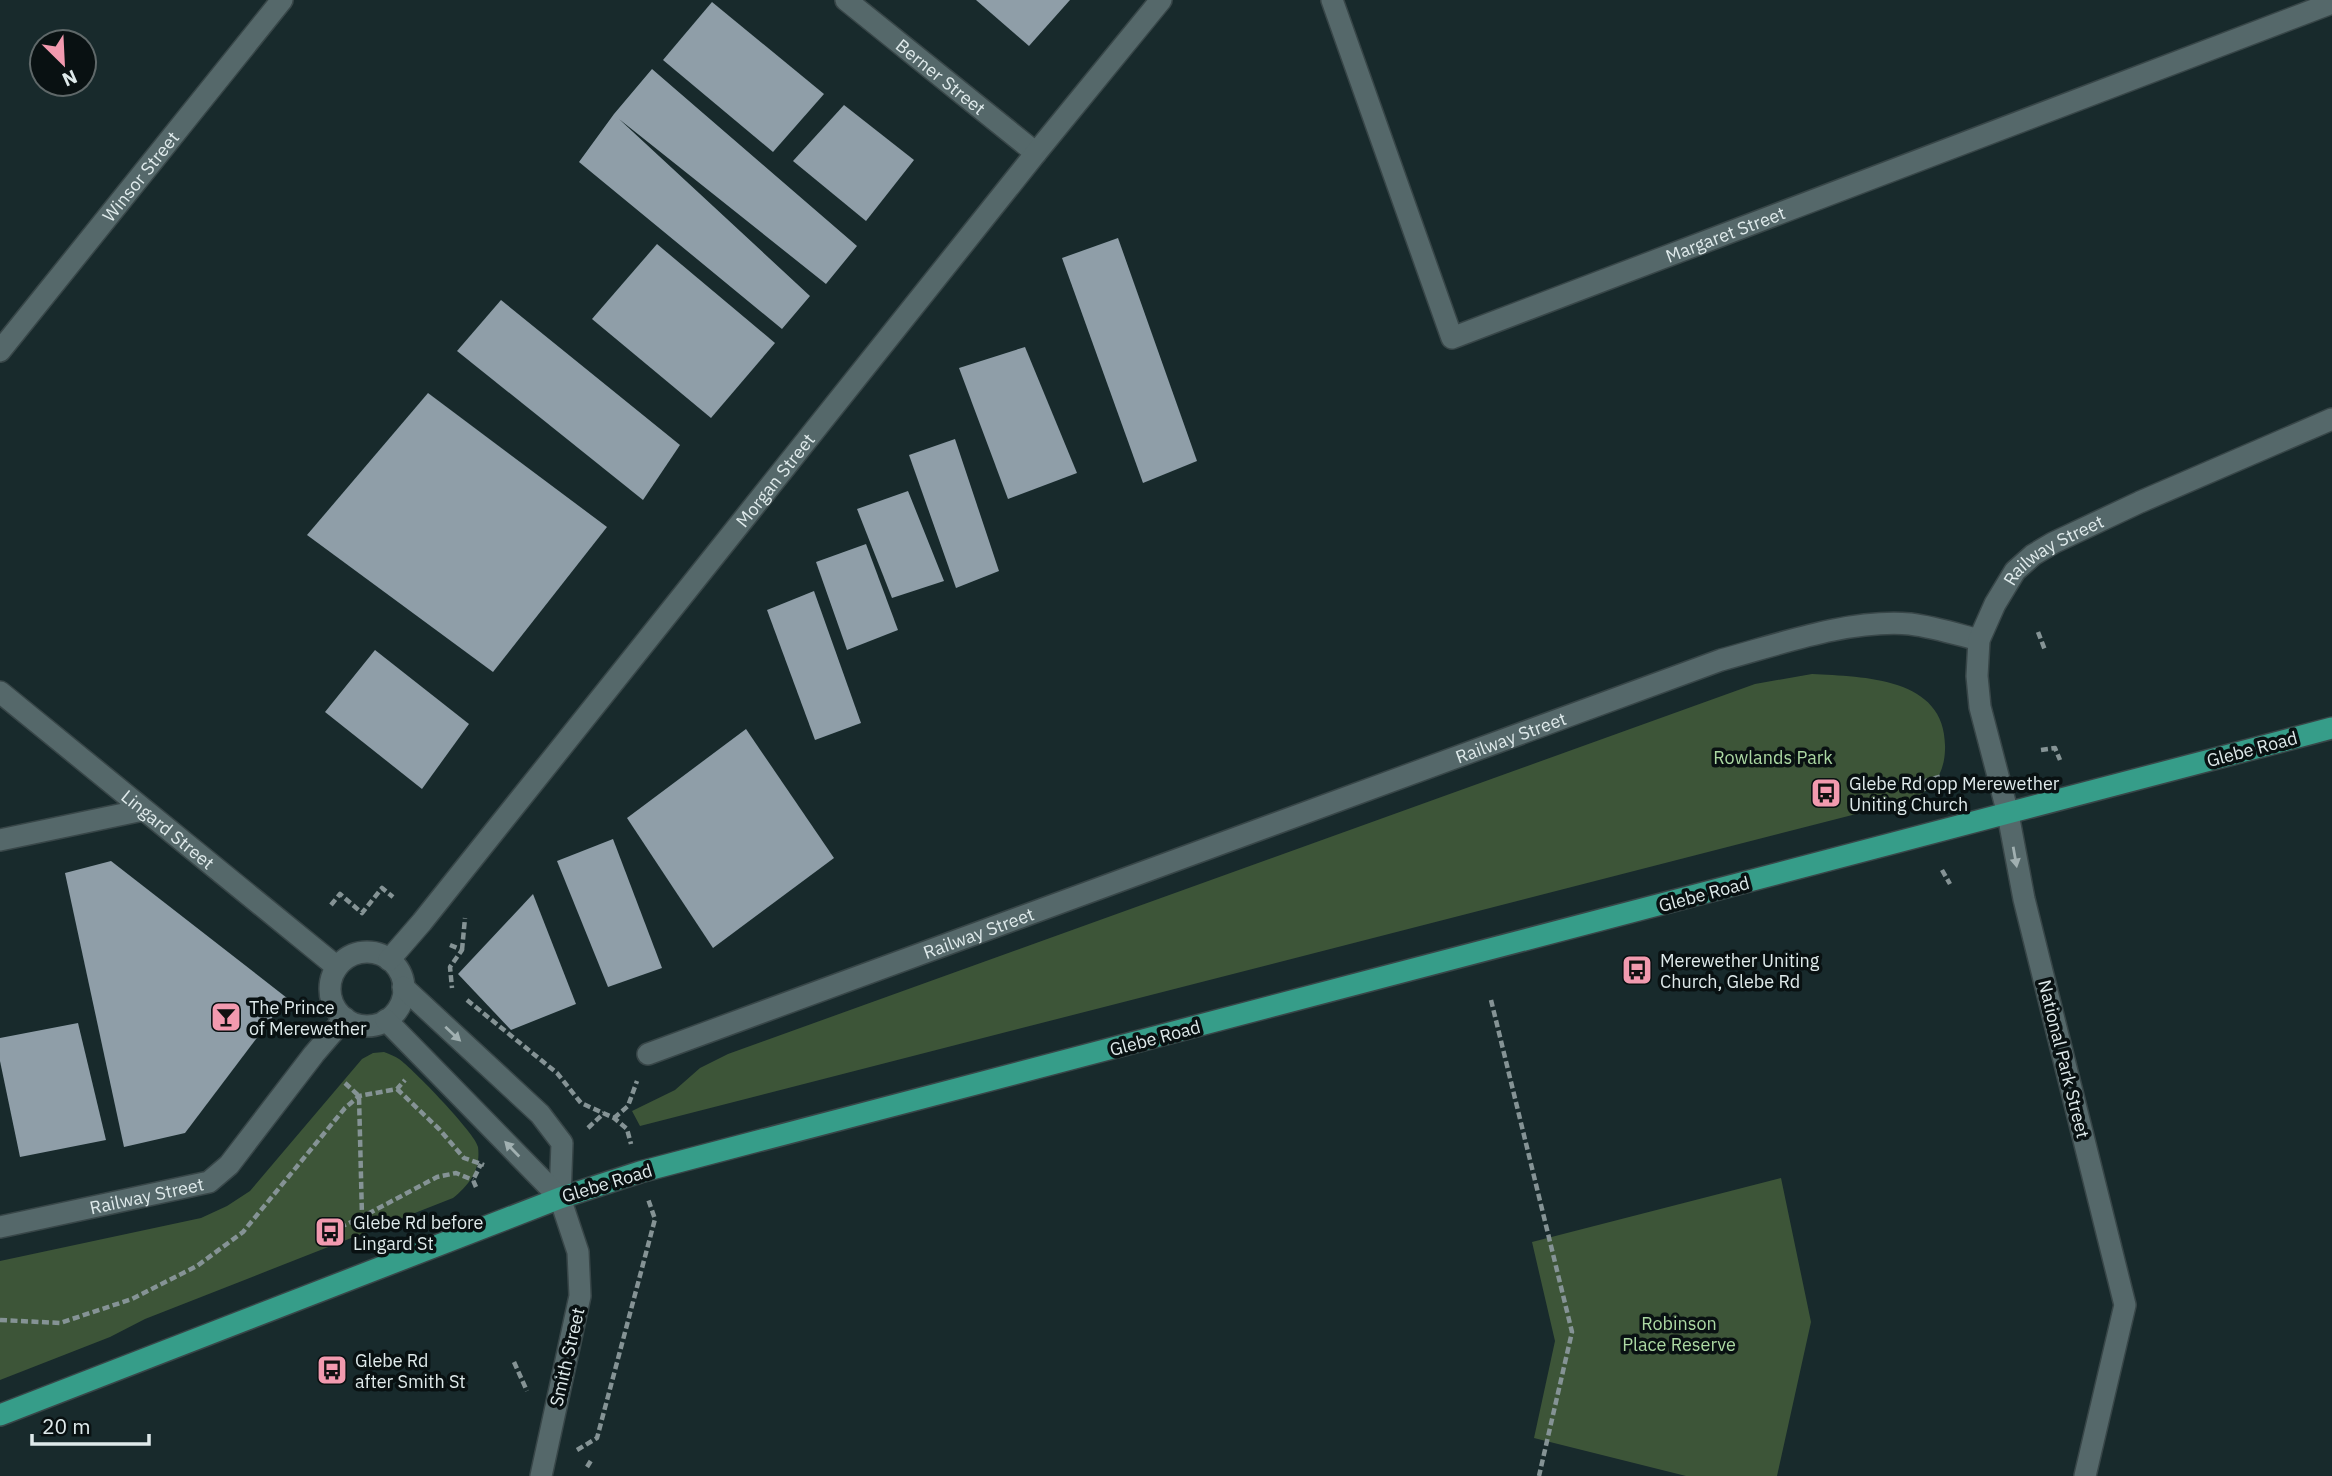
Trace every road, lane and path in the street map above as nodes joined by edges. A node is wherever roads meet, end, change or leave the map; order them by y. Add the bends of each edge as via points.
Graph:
1 (282, 0) edge
2 (846, 0) edge
3 (1161, 0) edge
4 (1332, 0) edge
5 (2332, 3) edge
6 (1036, 153) junction
7 (0, 351) edge
8 (2332, 419) edge
9 (2038, 632) dead end
10 (1979, 640) junction
11 (2045, 650) dead end
12 (0, 692) edge
13 (2332, 727) edge
14 (2041, 750) dead end
15 (2060, 760) dead end
16 (1942, 776) dead end
17 (1924, 791) dead end
18 (143, 810) junction
19 (2008, 814) junction
20 (0, 840) edge
21 (1942, 870) dead end
22 (1950, 884) dead end
23 (393, 897) dead end
24 (331, 905) dead end
25 (450, 945) dead end
26 (389, 960) junction
27 (337, 967) junction
28 (403, 987) junction
29 (1491, 1000) dead end
30 (345, 1018) junction
31 (386, 1020) junction
32 (648, 1054) joint
33 (345, 1083) dead end
34 (359, 1096) junction
35 (604, 1113) junction
36 (614, 1118) junction
37 (588, 1128) dead end
38 (627, 1129) dead end
39 (473, 1180) junction
40 (476, 1187) dead end
41 (560, 1198) junction
42 (650, 1204) dead end
43 (362, 1217) junction
44 (0, 1227) edge
45 (330, 1232) dead end
46 (0, 1320) edge
47 (0, 1415) edge
48 (597, 1438) dead end
49 (592, 1460) dead end
50 (587, 1467) dead end
51 (541, 1476) edge
52 (1539, 1476) edge
53 (2085, 1476) edge

1 - 7 street, Winsor Street
2 - 6 street, Berner Street
3 - 6 street, Morgan Street
4 - 5 street, Margaret Street via 1452,338
6 - 26 street, Morgan Street
8 - 10 street, Railway Street via 2140,502 2033,555 2015,571
9 - 11 path
10 - 19 street, National Park Street via 1980,707
10 - 32 street, Railway Street via 1908,624 1874,626 1825,632 1721,660
12 - 18 street, Lingard Street
13 - 19 main road, Glebe Road
14 - 15 path via 2055,748
16 - 17 path via 1922,782
18 - 20 street
18 - 27 street, Lingard Street
19 - 41 main road, Glebe Road via 652,1169
19 -> 53 street, National Park Street via 2024,899 2125,1305
21 - 22 path
23 - 24 path via 382,888 362,913 340,894
25 - 35 path via 462,950 450,967 452,988 557,1073 581,1103
26 - 27 street via 358,953
26 - 28 street
27 - 30 street via 330,991 333,1004
28 - 31 street via 400,1005
28 -> 41 street via 540,1114 562,1143
29 - 52 path via 1572,1332
30 - 31 street via 362,1026
30 - 44 street, Railway Street via 229,1165 209,1182
41 -> 31 street
32 - 36 path via 628,1106
33 - 34 path
34 - 39 path via 397,1089 464,1158 481,1164
34 - 43 path
34 - 46 path via 243,1232 197,1266 132,1299 60,1322
35 - 36 path
35 - 37 path
36 - 38 path
39 - 40 path
39 - 43 path via 457,1172 437,1177
41 - 47 main road, Glebe Road
41 - 51 street, Smith Street via 578,1252 580,1296
42 - 48 path via 655,1220
43 - 45 path
49 - 50 path

